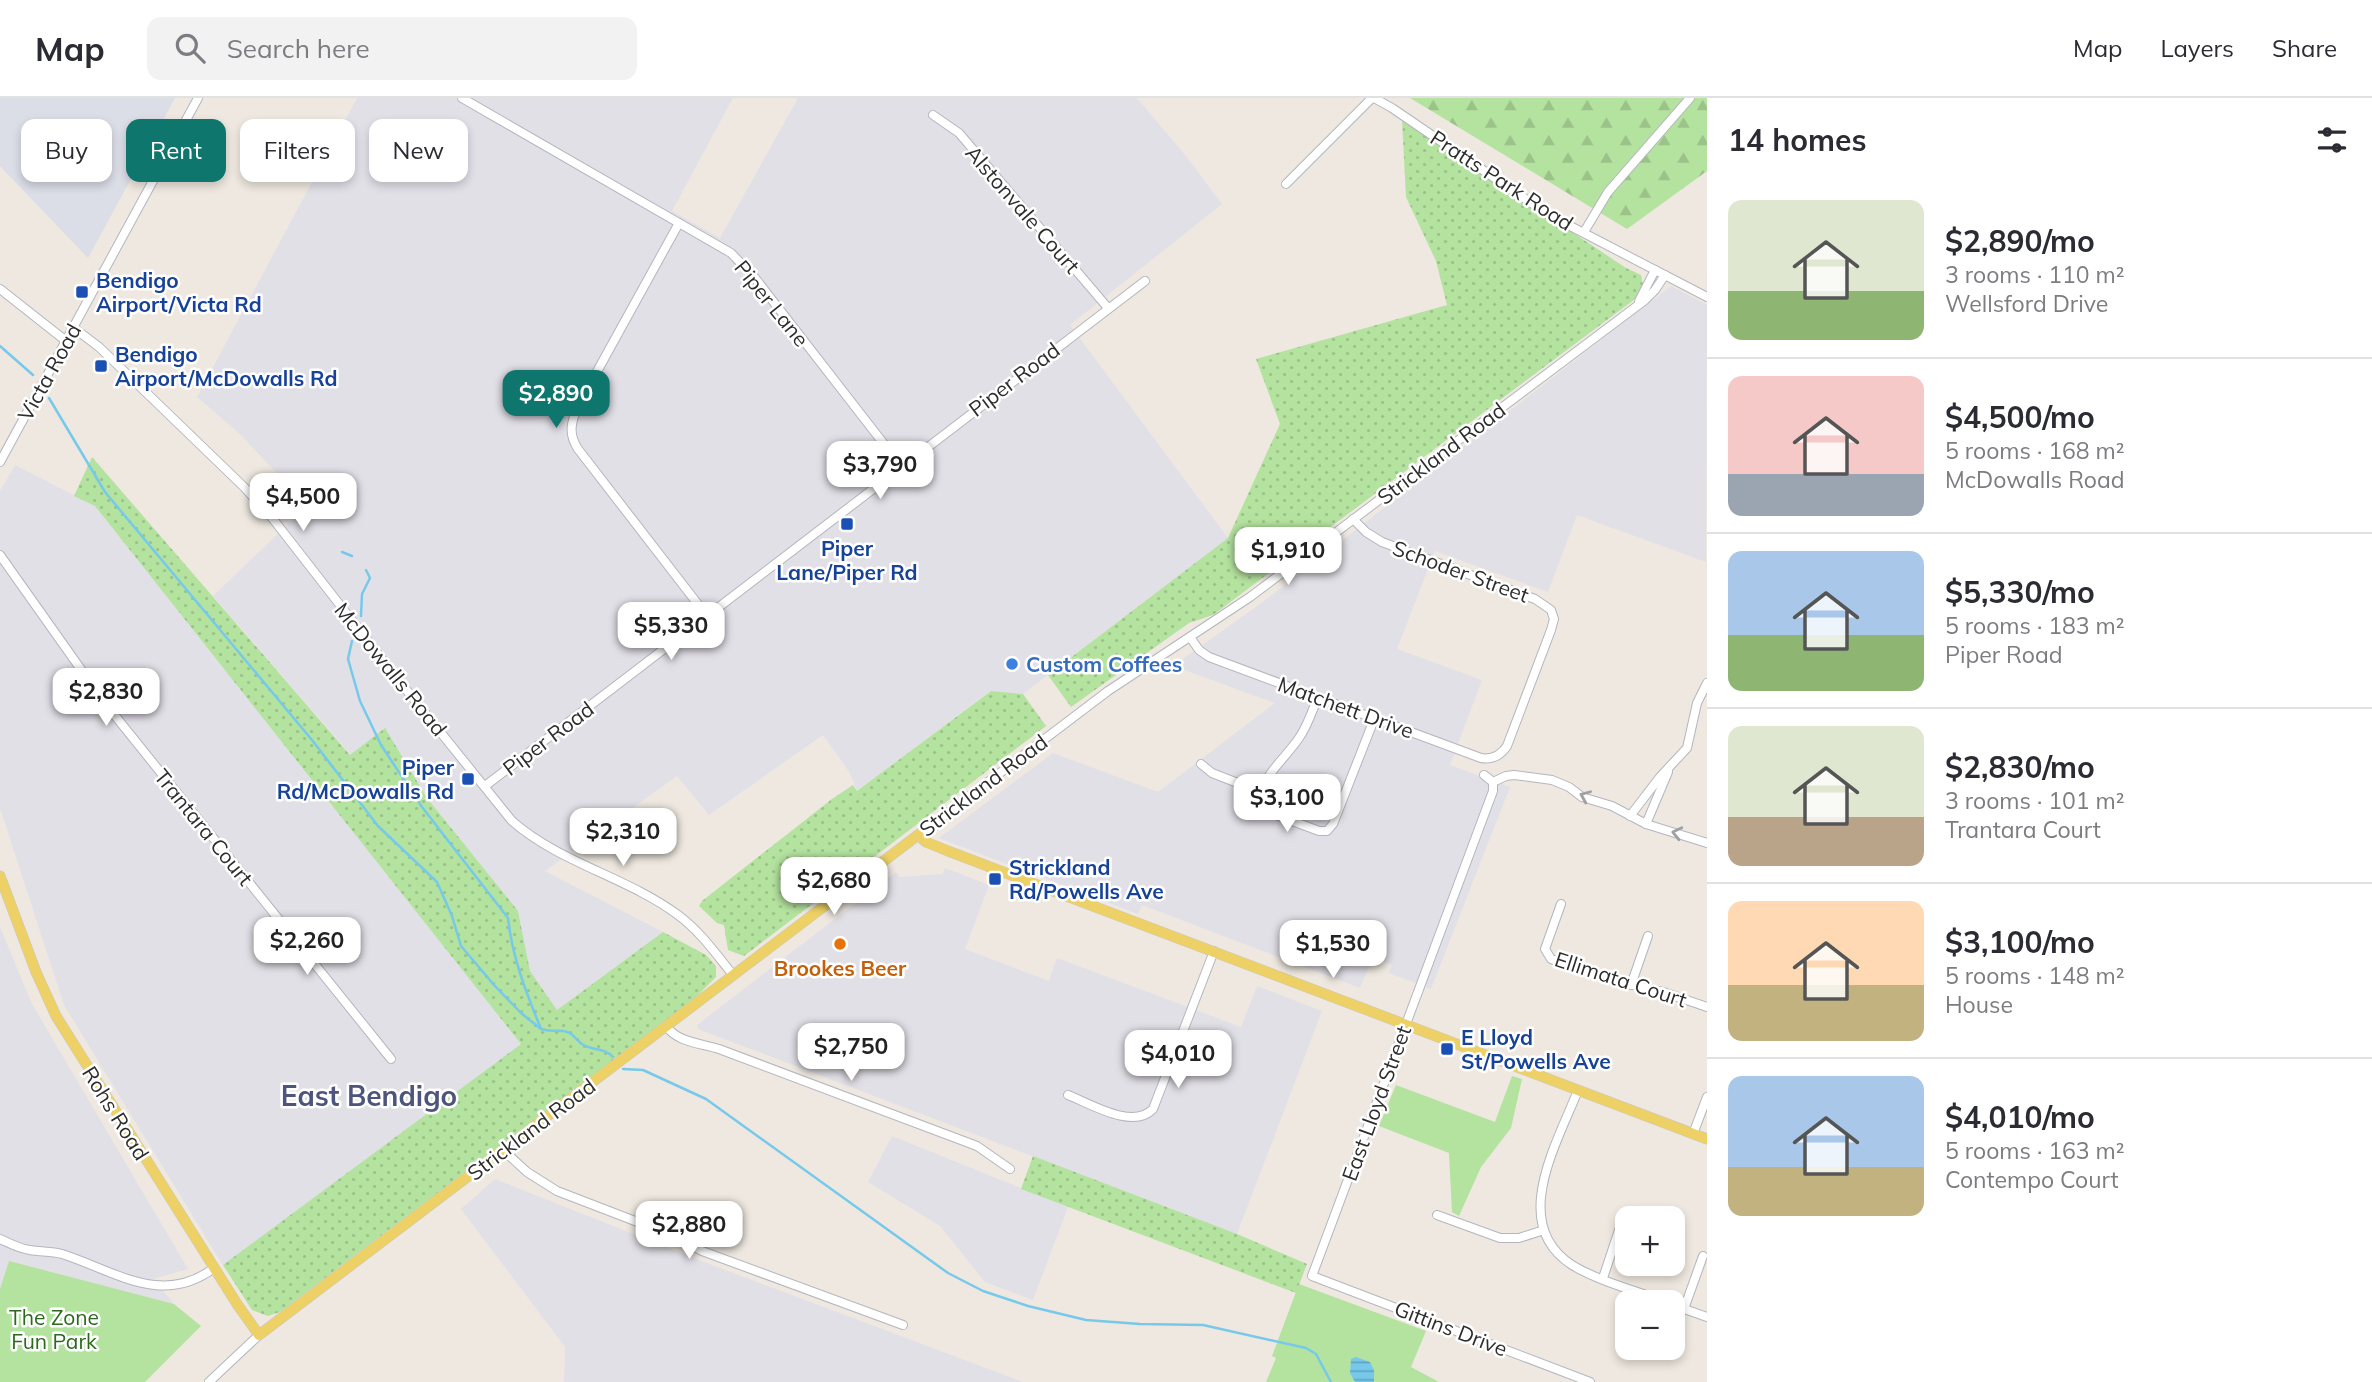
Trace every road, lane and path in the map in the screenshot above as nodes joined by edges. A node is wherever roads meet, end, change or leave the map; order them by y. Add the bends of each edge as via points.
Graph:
1 (198, 98) edge
2 (462, 98) edge
3 (1373, 98) edge
4 (1690, 98) edge
5 (933, 115) dead end
6 (1286, 184) dead end
7 (679, 223) junction
8 (1584, 232) junction
9 (1656, 270) junction
10 (1665, 275) junction
11 (1145, 281) dead end
12 (0, 289) edge
13 (1707, 297) edge
14 (1635, 307) junction
15 (1108, 308) junction
16 (74, 328) junction
17 (66, 341) junction
18 (0, 461) edge
19 (901, 466) junction
20 (1353, 519) junction
21 (0, 555) edge
22 (707, 617) junction
23 (1190, 637) junction
24 (1707, 683) edge
25 (1318, 697) junction
26 (1375, 717) junction
27 (1507, 746) joint
28 (1201, 764) dead end
29 (1669, 769) junction
30 (1485, 775) dead end
31 (1493, 782) junction
32 (485, 786) junction
33 (1261, 792) junction
34 (1630, 816) junction
35 (1646, 824) junction
36 (918, 835) junction
37 (1707, 843) edge
38 (1, 881) edge
39 (1562, 904) dead end
40 (1648, 936) dead end
41 (1214, 951) junction
42 (733, 975) junction
43 (1631, 985) junction
44 (1707, 1007) edge
45 (1406, 1024) junction
46 (666, 1026) junction
47 (391, 1059) dead end
48 (1578, 1090) junction
49 (1068, 1095) dead end
50 (1707, 1097) edge
51 (1693, 1134) junction
52 (1707, 1139) edge
53 (503, 1150) junction
54 (1010, 1168) dead end
55 (1437, 1214) dead end
56 (1544, 1230) junction
57 (0, 1239) edge
58 (1615, 1241) edge
59 (1703, 1256) dead end
60 (214, 1268) junction
61 (1312, 1276) joint
62 (1602, 1278) junction
63 (1634, 1290) edge
64 (1685, 1306) edge
65 (1685, 1309) edge
66 (1707, 1317) edge
67 (902, 1325) dead end
68 (259, 1335) junction
69 (209, 1382) edge
70 (1590, 1382) edge

1 - 16 street, Victa Road
2 - 7 street, Piper Lane
3 - 6 street
3 - 8 street, Pratts Park Road via 1549,215
4 - 8 street via 1608,192
5 - 15 street, Alstonvale Court via 958,133
7 - 19 street, Piper Lane via 723,248 748,270
7 - 22 street via 578,406 571,435
8 - 9 street, Pratts Park Road
9 - 10 street, Pratts Park Road
9 - 14 street, Strickland Road
10 - 13 street, Pratts Park Road
10 - 14 street, Strickland Road
11 - 15 street, Piper Road
12 - 17 street
14 - 20 street, Strickland Road
15 - 19 street, Piper Road
16 - 17 street, Victa Road
16 - 32 street, McDowalls Road via 256,500
17 - 18 street, Victa Road
19 - 22 street, Piper Road
20 - 23 street, Strickland Road
20 - 27 street, Schoder Street via 1382,542 1545,604 1553,614 1552,630
21 - 47 street, Trantara Court via 104,702
22 - 32 street, Piper Road
23 - 25 street, Matchett Drive via 1209,657
23 - 36 street, Strickland Road via 1108,691
24 - 29 street via 1697,703 1687,748
25 - 26 street, Matchett Drive
25 - 33 street via 1304,731
26 - 27 street, Matchett Drive via 1481,758 1498,756
26 - 33 street via 1334,824 1327,831 1264,810 1259,804
28 - 33 street via 1212,773
29 - 34 street
29 - 35 street
30 - 31 street
34 -> 31 street via 1552,780 1514,775
31 - 45 street, East Lloyd Street
32 - 42 street, McDowalls Road via 505,813 530,835 677,914
34 - 35 street
37 -> 35 street
36 - 41 main road via 948,851
36 - 42 main road, Strickland Road
38 - 60 main road, Rohs Road via 56,1016
39 - 43 street, Ellimata Court via 1545,949 1548,957
40 - 43 street
41 - 45 main road
41 - 49 street via 1153,1109 1144,1116 1127,1117
42 - 46 main road, Strickland Road
43 - 44 street, Ellimata Court
45 - 48 main road
45 - 61 street, East Lloyd Street
46 - 53 main road, Strickland Road
46 - 54 street via 684,1040 977,1146
48 - 51 main road
48 - 56 street via 1541,1188
50 - 51 street
51 - 52 main road
53 - 67 street via 556,1191
53 - 68 main road, Strickland Road
55 - 56 street via 1500,1238
56 - 62 street via 1567,1261
57 - 60 street via 26,1250 58,1253 150,1286 184,1284
58 - 62 street
59 - 64 street
60 - 68 main road, Rohs Road
61 - 70 street, Gittins Drive
62 - 63 street
65 - 66 street
68 - 69 street, Strickland Road

